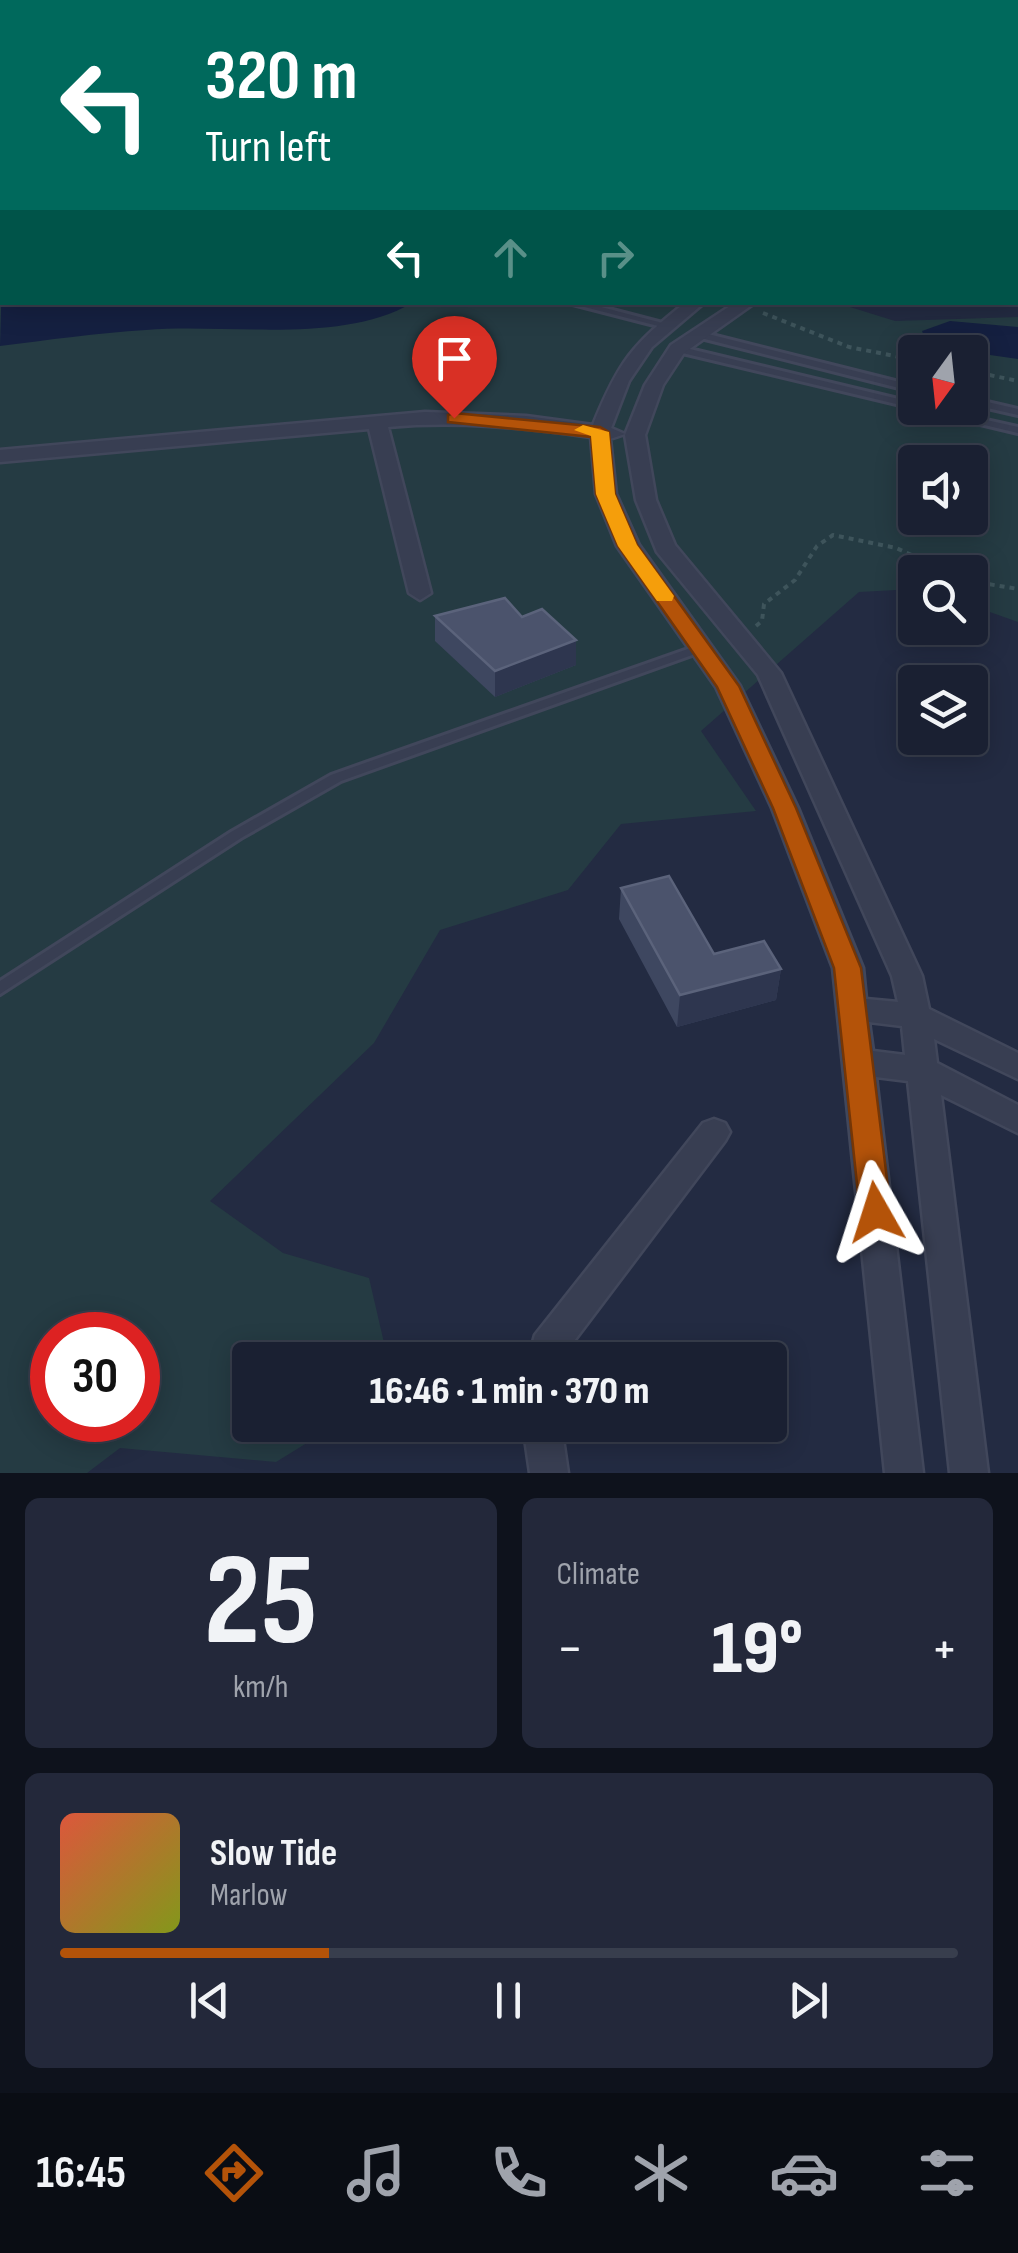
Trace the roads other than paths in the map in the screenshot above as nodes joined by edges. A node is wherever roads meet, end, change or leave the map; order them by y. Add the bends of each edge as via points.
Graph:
1 (582, 305) edge
2 (692, 305) edge
3 (742, 305) edge
4 (666, 325) junction
5 (696, 334) junction
6 (644, 344) junction
7 (677, 349) junction
8 (898, 385) edge
9 (898, 402) edge
10 (988, 406) edge
11 (1018, 412) edge
12 (377, 422) junction
13 (988, 423) edge
14 (1018, 430) edge
15 (600, 432) junction
16 (635, 435) junction
17 (0, 456) edge
18 (420, 593) dead end
19 (742, 638) junction
20 (702, 648) junction
21 (0, 988) edge
22 (855, 1010) junction
23 (916, 1016) junction
24 (859, 1062) junction
25 (1018, 1068) edge
26 (922, 1070) junction
27 (1018, 1120) edge
28 (714, 1132) dead end
29 (551, 1342) edge
30 (544, 1442) edge
31 (549, 1473) edge
32 (904, 1473) edge
33 (969, 1473) edge

1 - 4 lane
2 - 4 street
3 - 5 street
4 - 5 street
4 - 6 street
5 - 7 street
5 - 8 lane
6 - 7 street
6 - 15 street via 620,380
7 - 9 lane
7 - 16 street
10 - 11 lane
12 - 15 street via 483,419
12 - 17 street
12 - 18 street
13 - 14 lane
15 - 16 street
15 - 20 street via 606,494 628,546
16 - 19 street via 646,500 665,546
19 - 20 street
19 - 23 street via 769,673 906,976
20 - 21 lane via 336,778
20 - 22 street via 728,686 784,808 848,968
22 - 23 street
22 - 24 street
23 - 25 street
23 - 26 street
24 - 26 street
24 - 32 street
26 - 27 street
26 - 33 street
28 - 29 street
30 - 31 street

